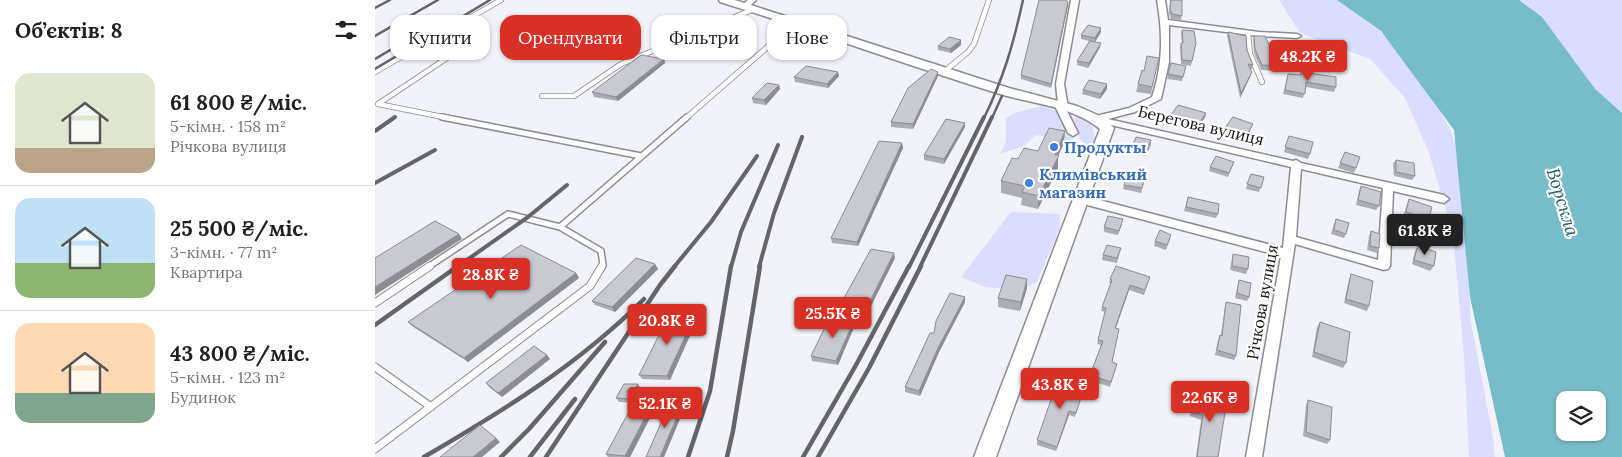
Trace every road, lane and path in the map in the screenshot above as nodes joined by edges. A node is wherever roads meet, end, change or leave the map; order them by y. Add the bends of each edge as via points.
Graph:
1 (501, 0) edge
2 (724, 0) edge
3 (989, 0) edge
4 (1075, 0) edge
5 (1161, 0) edge
6 (750, 5) edge
7 (777, 15) edge
8 (1165, 22) junction
9 (1248, 33) junction
10 (1297, 36) dead end
11 (847, 39) edge
12 (767, 47) edge
13 (444, 60) edge
14 (945, 71) junction
15 (375, 72) edge
16 (1262, 82) dead end
17 (542, 96) dead end
18 (377, 105) edge
19 (1062, 107) junction
20 (1098, 119) junction
21 (1073, 133) dead end
22 (641, 156) junction
23 (1296, 163) junction
24 (1389, 187) junction
25 (1081, 199) junction
26 (1444, 199) dead end
27 (560, 227) junction
28 (1290, 239) junction
29 (1288, 254) junction
30 (375, 303) edge
31 (375, 367) edge
32 (431, 407) junction
33 (375, 449) edge
34 (985, 457) edge
35 (1254, 457) edge

1 - 15 lane
2 - 6 street
3 - 14 lane via 974,44
4 - 19 street via 1060,84
5 - 8 street
6 - 7 street
6 - 17 lane via 621,64 574,96
8 - 9 street
8 - 20 street via 1168,52 1164,79 1156,100
9 - 10 street
9 - 16 lane via 1249,54
11 - 14 street
12 - 22 lane
13 - 18 lane
14 - 19 street
18 - 22 lane
19 - 20 street
19 - 21 street
20 - 23 street, Берегова вулиця
20 - 25 street via 1107,128
22 - 27 lane
23 - 24 street, Берегова вулиця
23 - 28 street
24 - 26 street, Берегова вулиця
24 - 28 street, Річкова вулиця via 1384,266
25 - 29 street
25 - 34 street
27 - 30 lane via 509,214
27 - 32 lane via 601,251 603,265 590,286
28 - 29 street, Річкова вулиця
29 - 35 street, Річкова вулиця
31 - 32 lane
32 - 33 lane

